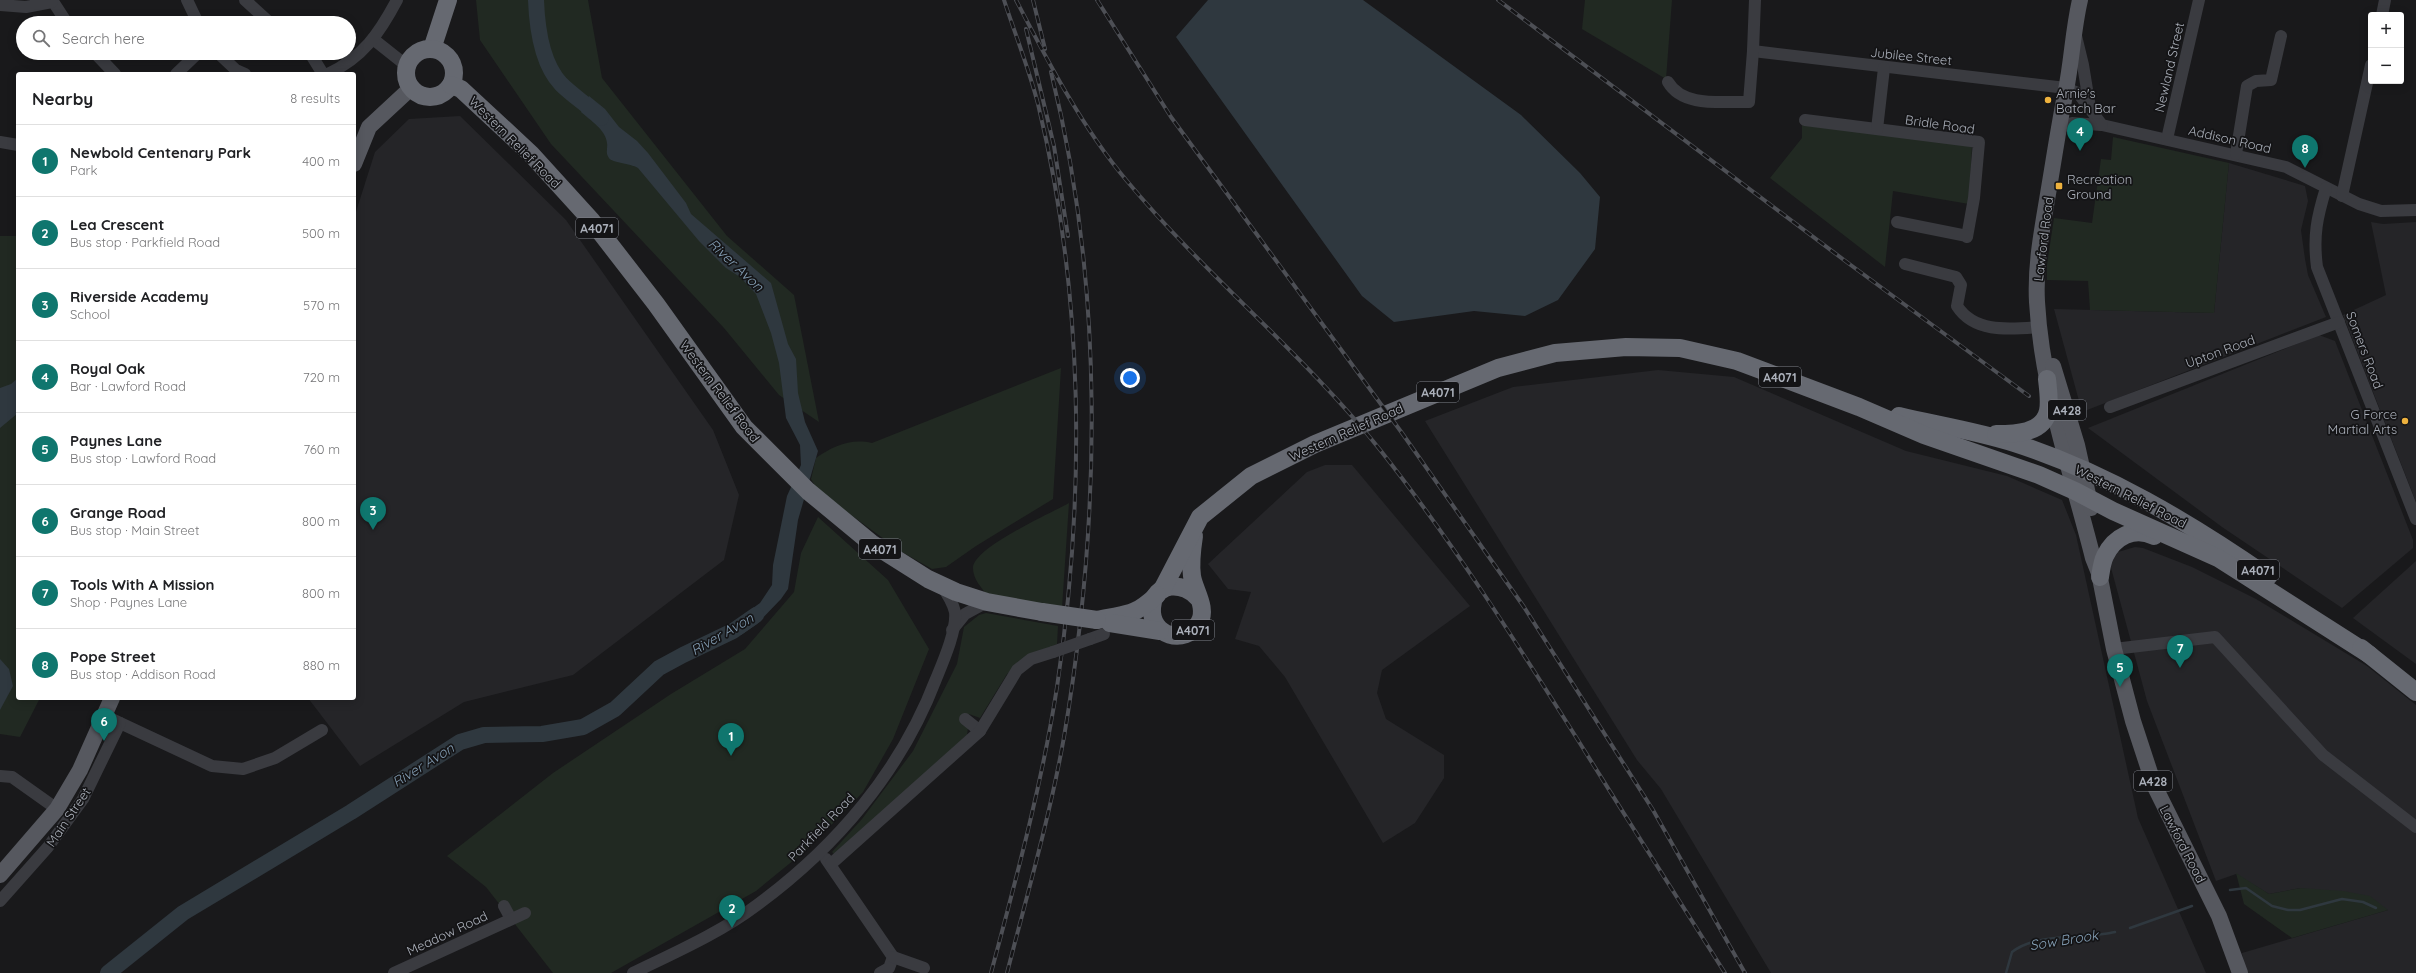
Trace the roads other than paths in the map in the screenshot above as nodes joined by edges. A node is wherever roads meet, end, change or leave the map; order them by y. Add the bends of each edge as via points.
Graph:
1 (187, 0) edge
2 (245, 0) edge
3 (397, 0) edge
4 (448, 0) edge
5 (1755, 0) edge
6 (2080, 0) edge
7 (2199, 0) edge
8 (2385, 0) edge
9 (52, 1) edge
10 (0, 5) edge
11 (2383, 12) edge
12 (62, 16) edge
13 (195, 16) edge
14 (262, 16) edge
15 (2073, 27) junction
16 (2281, 36) dead end
17 (373, 40) junction
18 (432, 49) junction
19 (1754, 52) junction
20 (356, 57) edge
21 (102, 60) edge
22 (191, 60) edge
23 (225, 60) edge
24 (314, 60) edge
25 (351, 60) edge
26 (407, 66) junction
27 (1884, 68) junction
28 (113, 72) edge
29 (178, 72) edge
30 (240, 72) edge
31 (321, 72) edge
32 (331, 72) edge
33 (2368, 79) edge
34 (1668, 82) dead end
35 (452, 84) junction
36 (411, 88) junction
37 (2066, 88) junction
38 (2090, 108) junction
39 (1806, 120) dead end
40 (2102, 125) junction
41 (1877, 129) junction
42 (2058, 129) junction
43 (2167, 140) junction
44 (0, 142) edge
45 (16, 145) edge
46 (2236, 154) junction
47 (356, 159) edge
48 (2326, 188) junction
49 (2342, 196) junction
50 (2416, 210) edge
51 (1897, 222) dead end
52 (1905, 264) dead end
53 (2339, 322) junction
54 (2041, 331) junction
55 (2047, 379) junction
56 (1859, 407) junction
57 (2110, 407) dead end
58 (1907, 418) junction
59 (1982, 434) junction
60 (2079, 482) junction
61 (2416, 519) edge
62 (1196, 523) junction
63 (2218, 558) junction
64 (2100, 575) junction
65 (940, 584) junction
66 (1159, 593) junction
67 (1199, 599) junction
68 (987, 602) junction
69 (1103, 624) junction
70 (952, 630) junction
71 (1160, 631) junction
72 (2114, 649) junction
73 (2370, 655) junction
74 (2416, 692) edge
75 (111, 700) edge
76 (103, 715) junction
77 (965, 719) dead end
78 (120, 723) junction
79 (322, 730) dead end
80 (980, 730) junction
81 (0, 776) edge
82 (57, 809) junction
83 (2416, 827) edge
84 (819, 853) junction
85 (830, 864) junction
86 (0, 875) edge
87 (0, 901) edge
88 (504, 906) dead end
89 (526, 913) dead end
90 (511, 919) junction
91 (893, 957) junction
92 (924, 968) dead end
93 (394, 973) edge
94 (633, 973) edge
95 (880, 973) edge
96 (2240, 973) edge

1 - 13 street
2 - 14 street
3 - 17 street
4 - 18 highway
5 - 19 street
6 - 15 main road, Lawford Road / A428
7 - 43 street, Newland Street
8 - 11 street
9 - 10 street via 26,7
9 - 12 street
15 - 37 main road, Lawford Road / A428
15 - 38 street
16 - 46 street via 2276,81 2256,81 2247,86
17 - 20 street
17 - 26 street
18 - 26 highway via 416,53
18 - 35 highway via 446,55 451,61 454,69
19 - 27 street, Jubilee Street
19 - 34 street via 1749,102 1690,100 1672,89
21 - 28 street
22 - 29 street
23 - 30 street
24 - 31 street
25 - 32 street
26 - 36 highway
27 - 37 street, Jubilee Street
27 - 41 street
33 - 49 street
35 - 36 highway via 447,91 432,97 417,94
35 - 65 highway, Western Relief Road / A4071 via 461,89 531,154 591,220 656,304 718,393 766,450 834,514 871,543
36 - 47 main road via 369,127
37 - 38 street via 2078,92
37 - 42 main road, Lawford Road / A428
38 - 40 street
39 - 41 street, Bridle Road
40 - 42 street, Addison Road via 2072,123
40 - 43 street, Addison Road
41 - 51 street, Bridle Road via 1979,142 1974,198 1967,236
42 - 54 main road, Lawford Road / A428 via 2039,258 2037,301
43 - 46 street, Addison Road
44 - 45 street
46 - 48 street, Addison Road via 2286,167
48 - 49 street, Addison Road
48 - 53 street, Somers Road via 2316,222 2314,244 2317,267
49 - 50 street, Addison Road via 2381,211
52 - 54 street via 1956,277 1961,285 1958,306 1963,314 1984,327
53 - 57 street, Upton Road
53 - 61 street, Somers Road
54 - 55 main road, Lawford Road / A428
54 - 60 main road, Lawford Road / A428 via 2057,377
55 - 59 highway via 2048,412 2038,426 2027,432
55 - 60 main road, Lawford Road / A428
56 - 58 highway, Western Relief Road / A4071
56 - 60 highway, Western Relief Road / A4071 via 1924,435 2032,473
56 - 62 highway, Western Relief Road / A4071 via 1737,361 1700,351 1626,347 1555,353 1498,368 1315,444 1251,476
58 - 59 highway, Western Relief Road / A4071
58 - 60 highway via 2058,472
59 - 60 highway, Western Relief Road / A4071
60 - 63 highway, Western Relief Road / A4071 via 2113,511
60 - 64 main road, Lawford Road / A428 via 2100,554
60 - 73 highway, Western Relief Road / A4071 via 2117,486 2189,525 2305,603
62 - 66 highway, Western Relief Road / A4071
62 - 67 highway, A4071 via 1191,567
63 - 64 highway via 2188,552 2147,532 2131,532 2112,545 2104,557
63 - 73 highway, Western Relief Road / A4071
64 - 72 main road, Lawford Road / A428
65 - 68 highway, Western Relief Road / A4071
65 - 70 street, Parkfield Road via 954,612
66 - 67 highway, A4071 via 1178,585 1186,587
66 - 69 highway, Western Relief Road / A4071 via 1135,612
66 - 71 highway, A4071 via 1152,603 1152,617
67 - 71 highway, A4071 via 1201,618 1192,632 1175,636
68 - 69 highway, Western Relief Road / A4071, bridge
68 - 70 street, Parkfield Road via 965,614
69 - 71 highway, Western Relief Road / A4071
69 - 80 street, bridge via 1090,639 1031,659 1017,670
70 - 84 street, Parkfield Road via 926,705 900,754 852,820
72 - 83 street via 2215,637 2324,755
72 - 96 main road, Lawford Road / A428 via 2154,786 2219,916
73 - 74 highway, Western Relief Road / A4071
75 - 76 main road, Main Street
76 - 78 street
76 - 82 main road, Main Street via 80,770
77 - 80 street
78 - 79 street via 212,766 243,768 275,758
78 - 87 street, Main Street via 82,799 48,847
80 - 85 street
81 - 82 street via 12,777
82 - 86 main road, Main Street
84 - 85 street
84 - 94 street, Parkfield Road via 756,906
85 - 91 street
88 - 90 street, Meadow Road
89 - 90 street, Meadow Road
90 - 93 street, Meadow Road
91 - 92 street
91 - 95 street via 889,968

